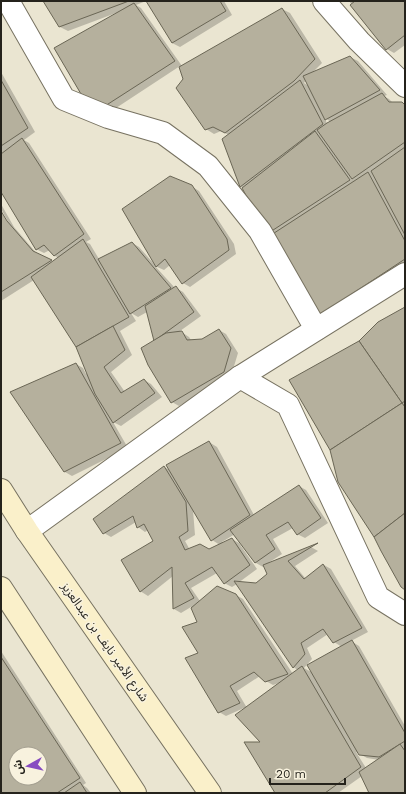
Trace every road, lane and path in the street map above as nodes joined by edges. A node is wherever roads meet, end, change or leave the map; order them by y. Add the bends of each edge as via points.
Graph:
1 (8, 1) edge
2 (324, 1) edge
3 (405, 86) edge
4 (405, 274) edge
5 (316, 329) junction
6 (240, 377) junction
7 (1, 490) edge
8 (27, 531) junction
9 (1, 588) edge
10 (405, 614) edge
11 (135, 793) edge
12 (210, 793) edge

1 - 5 street via 64,99 108,117 163,132 208,166 260,230
2 - 3 street via 359,41
4 - 5 street
5 - 6 street
6 - 8 street
6 - 10 street via 288,405 378,597
7 - 8 street, شارع الأمير نايف بن عبدالعزيز
8 - 12 street, شارع الأمير نايف بن عبدالعزيز
9 - 11 street

